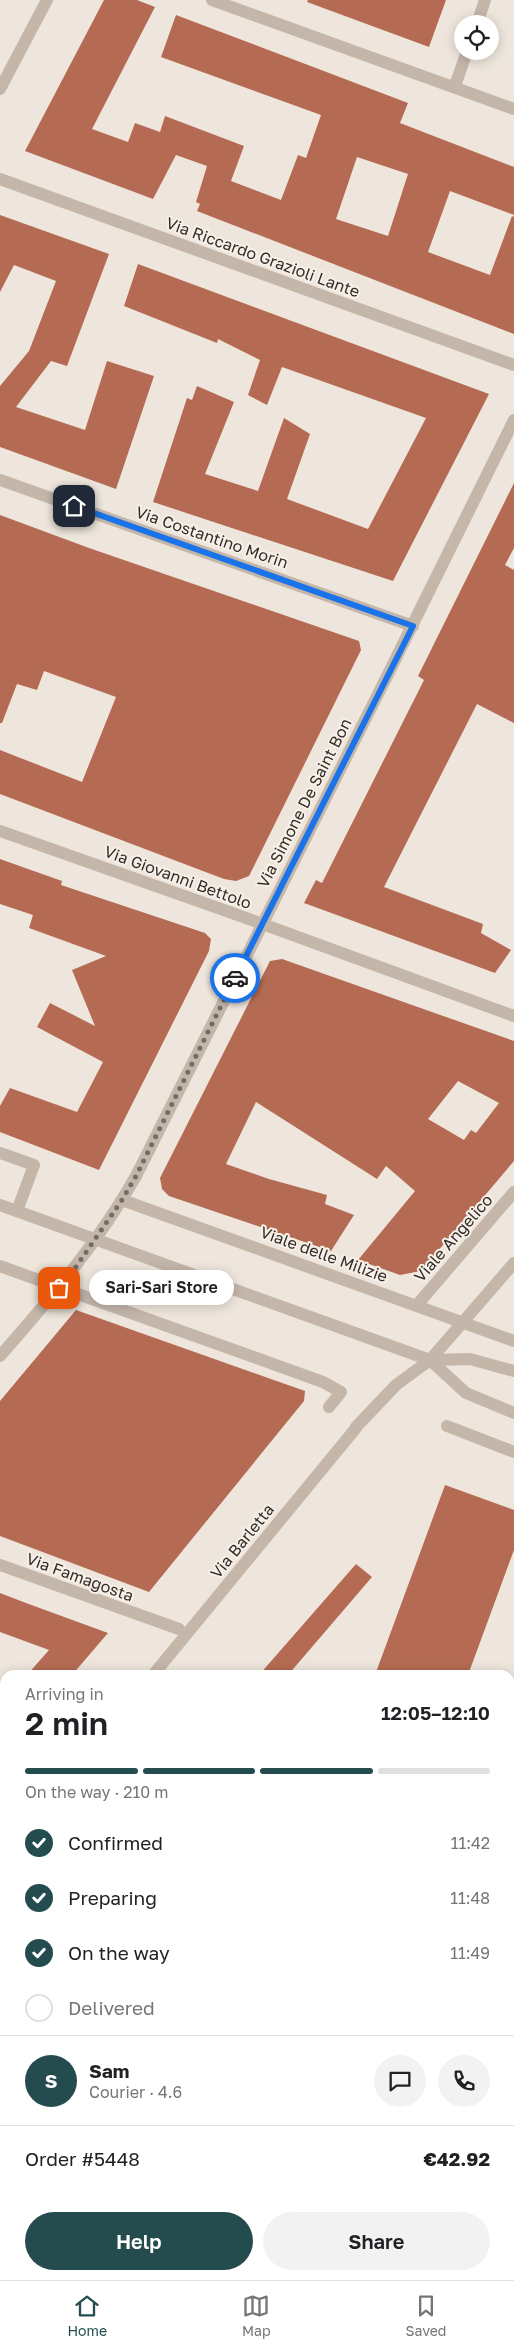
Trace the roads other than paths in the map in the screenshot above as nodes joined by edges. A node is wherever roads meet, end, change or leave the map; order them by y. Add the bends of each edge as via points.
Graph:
1 (47, 0) edge
2 (212, 0) edge
3 (485, 0) edge
4 (480, 15) edge
5 (464, 60) edge
6 (455, 86) junction
7 (0, 89) edge
8 (514, 109) edge
9 (0, 179) edge
10 (514, 366) edge
11 (514, 420) edge
12 (0, 480) edge
13 (413, 626) junction
14 (0, 831) edge
15 (261, 924) junction
16 (514, 1016) edge
17 (0, 1153) edge
18 (514, 1192) edge
19 (122, 1200) junction
20 (0, 1205) edge
21 (16, 1211) junction
22 (95, 1240) junction
23 (514, 1263) edge
24 (0, 1266) edge
25 (59, 1288) junction
26 (417, 1305) junction
27 (463, 1322) junction
28 (514, 1341) edge
29 (0, 1356) edge
30 (430, 1360) junction
31 (514, 1371) edge
32 (329, 1407) dead end
33 (514, 1413) edge
34 (447, 1426) dead end
35 (514, 1452) edge
36 (0, 1565) edge
37 (179, 1629) dead end
38 (157, 1670) edge

1 - 7 street
2 - 6 street
3 - 4 street
5 - 6 street
6 - 8 street
9 - 10 street, Via Riccardo Grazioli Lante
11 - 13 street, Via Simone De Saint Bon
12 - 13 street, Via Costantino Morin
13 - 15 street, Via Simone De Saint Bon
14 - 15 street, Via Giovanni Bettolo
15 - 16 street, Via Giovanni Bettolo
15 - 19 street, Via Simone De Saint Bon
17 - 21 street via 34,1165
18 - 26 street, Viale Angelico
19 - 22 street, Via Simone De Saint Bon
19 - 26 street, Viale delle Milizie
20 - 21 street
21 - 22 street
22 - 25 street
22 - 30 street
23 - 27 street
24 - 25 street
25 - 29 street
25 - 32 street via 323,1382 341,1392
26 - 27 street, Viale delle Milizie
27 - 28 street, Viale delle Milizie
27 - 30 street, Via Barletta
30 - 31 street via 470,1359
30 - 33 street via 466,1393
30 - 38 street, Via Barletta via 396,1385 356,1427
34 - 35 street
36 - 37 street, Via Famagosta

